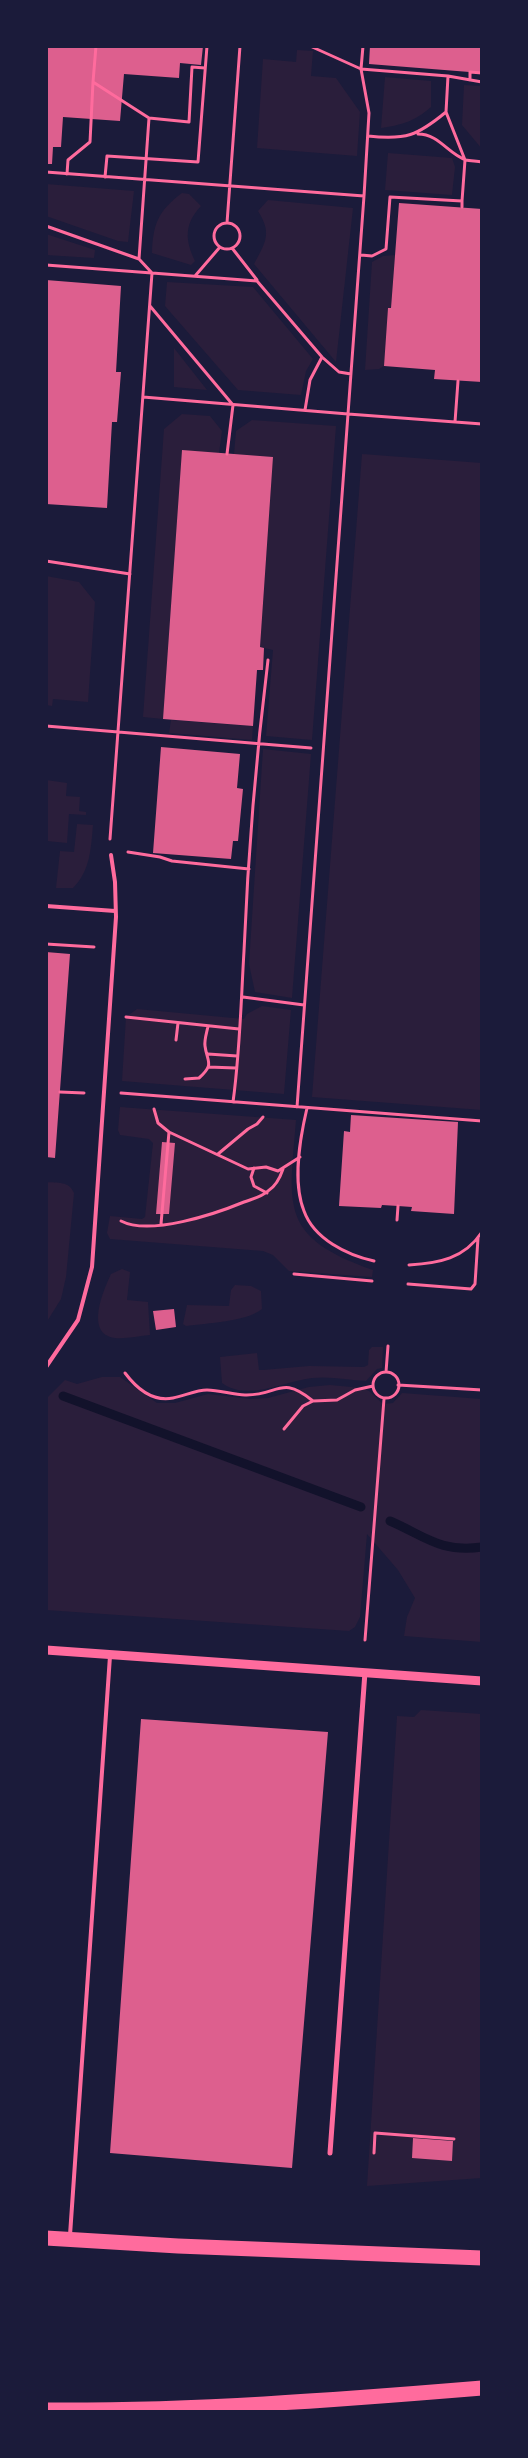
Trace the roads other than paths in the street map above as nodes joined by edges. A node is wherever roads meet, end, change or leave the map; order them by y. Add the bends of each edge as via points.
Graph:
1 (110, 853) road end
2 (46, 906) edge
3 (115, 911) junction
4 (46, 1367) edge
5 (46, 1650) edge
6 (110, 1654) junction
7 (364, 1672) junction
8 (482, 1681) edge
9 (330, 2154) dead end
10 (46, 2238) edge
11 (70, 2239) junction
12 (482, 2258) edge
13 (482, 2388) edge
14 (46, 2410) edge

1 - 3 lane
2 - 3 lane
3 - 4 lane via 95,1234 87,1289 78,1320
5 - 6 street
6 - 7 street
6 - 11 lane
7 - 8 street
7 - 9 street
10 - 11 highway
11 - 12 highway
13 - 14 highway via 171,2409

